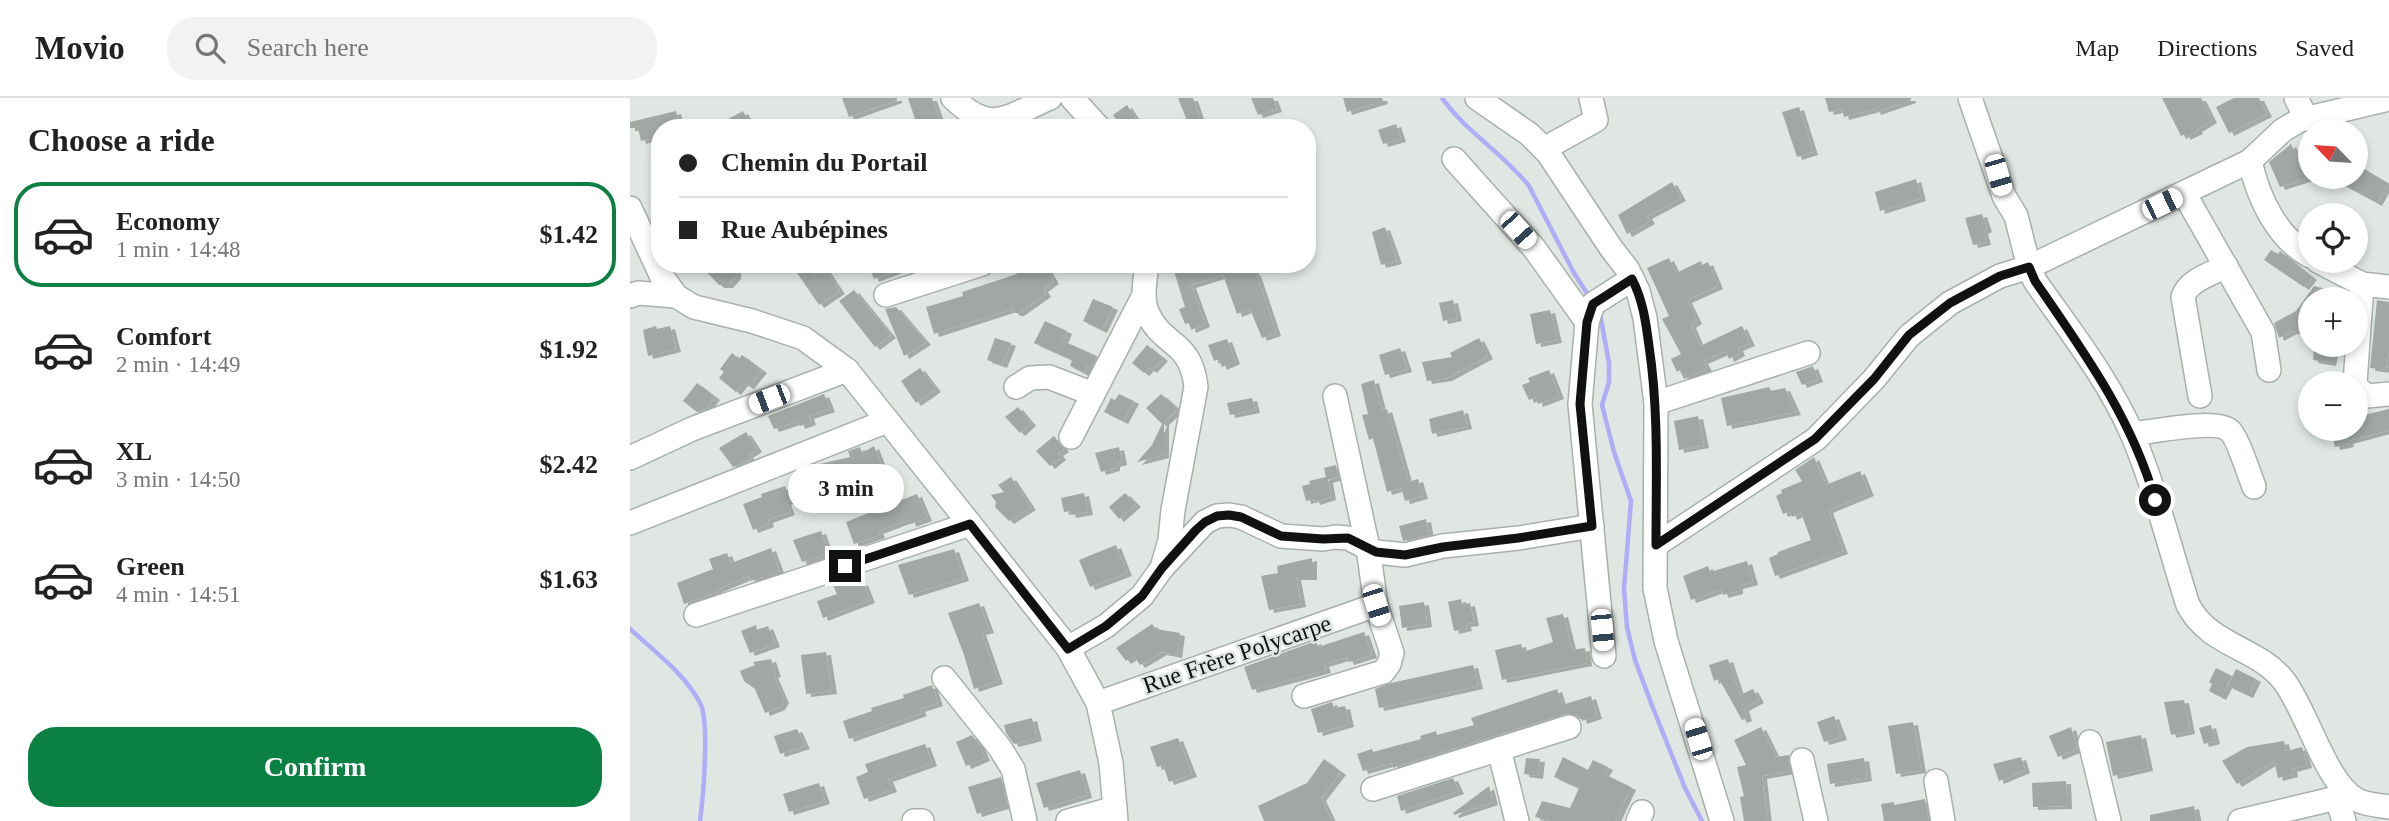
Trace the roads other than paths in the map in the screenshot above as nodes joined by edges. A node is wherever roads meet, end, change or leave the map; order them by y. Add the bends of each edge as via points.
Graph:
1 (953, 98) edge
2 (1050, 98) edge
3 (1072, 98) edge
4 (1477, 98) edge
5 (1591, 98) edge
6 (1970, 98) edge
7 (2389, 99) edge
8 (2301, 108) edge
9 (982, 119) edge
10 (1006, 119) edge
11 (1090, 119) edge
12 (1544, 149) junction
13 (1454, 159) dead end
14 (2250, 161) junction
15 (2184, 193) junction
16 (630, 208) edge
17 (2298, 246) edge
18 (651, 253) edge
19 (2226, 266) junction
20 (2029, 267) junction
21 (660, 273) edge
22 (954, 273) edge
23 (1146, 273) edge
24 (2340, 273) edge
25 (1632, 279) junction
26 (2361, 284) junction
27 (2389, 287) edge
28 (886, 295) dead end
29 (630, 296) edge
30 (676, 296) junction
31 (1143, 297) junction
32 (1587, 322) junction
33 (1808, 353) dead end
34 (847, 370) junction
35 (2269, 370) dead end
36 (2356, 371) edge
37 (1016, 387) dead end
38 (1093, 394) junction
39 (2389, 394) edge
40 (1335, 396) dead end
41 (2200, 396) dead end
42 (2368, 396) edge
43 (1656, 403) junction
44 (887, 421) junction
45 (2132, 434) junction
46 (1071, 437) dead end
47 (630, 458) edge
48 (2254, 487) dead end
49 (630, 523) edge
50 (970, 524) junction
51 (1592, 526) junction
52 (1656, 545) junction
53 (1367, 548) junction
54 (1162, 568) junction
55 (1376, 605) junction
56 (696, 615) dead end
57 (1068, 649) junction
58 (1605, 656) dead end
59 (944, 678) dead end
60 (1304, 696) dead end
61 (1098, 703) junction
62 (1569, 727) dead end
63 (2090, 742) dead end
64 (1499, 749) junction
65 (1802, 760) dead end
66 (1936, 781) dead end
67 (1373, 789) dead end
68 (2343, 796) junction
69 (2389, 807) edge
70 (1115, 814) edge
71 (2285, 816) edge
72 (914, 821) edge
73 (922, 821) edge
74 (1025, 821) edge
75 (1068, 821) edge
76 (1517, 821) edge
77 (1722, 821) edge
78 (1816, 821) edge
79 (1943, 821) edge
80 (2109, 821) edge
81 (2240, 821) edge
82 (2344, 821) edge

1 - 9 street
2 - 10 street
3 - 11 street
4 - 12 street
5 - 12 street via 1596,120
6 - 20 street via 2004,196 2016,216
7 - 8 street
8 - 14 street
12 - 25 street
13 - 32 street via 1534,248
14 - 15 street
14 - 17 street via 2255,185 2277,226
15 - 19 street
15 - 20 street
16 - 18 street
19 - 35 street via 2263,332
19 - 41 street via 2195,282 2183,297
20 - 45 street
20 - 52 street via 2000,276 1950,303 1909,335 1874,379 1815,439
21 - 30 street
22 - 28 street
23 - 31 street
24 - 26 street
25 - 32 street via 1593,304
25 - 43 street via 1645,318
26 - 27 street
26 - 36 street
29 - 30 street
30 - 34 street via 694,307 803,338
31 - 38 street
31 - 54 street via 1148,315 1189,360 1196,387
32 - 51 street via 1580,404
33 - 43 street
34 - 44 street
34 - 47 street via 692,429
37 - 38 street via 1030,378 1049,377
38 - 46 street
39 - 42 street
40 - 53 street
43 - 52 street
44 - 49 street
44 - 50 street
45 - 48 street via 2221,426 2231,431
45 - 68 street via 2193,614 2205,629 2283,680
50 - 56 street
50 - 57 street
51 - 53 street via 1405,555
51 - 58 street
52 - 77 street via 1655,588 1663,627
53 - 54 street via 1348,538 1281,536 1241,517 1217,516 1205,522
53 - 55 street
54 - 57 street via 1142,596
55 - 60 street via 1392,653 1383,672
55 - 61 street, Rue Frère Polycarpe
57 - 61 street
59 - 74 street via 1013,769
61 - 70 street via 1111,763
62 - 64 street
63 - 80 street
64 - 67 street
64 - 76 street
65 - 78 street
66 - 79 street
68 - 69 street
68 - 71 street
68 - 82 street
70 - 75 street
71 - 81 street
72 - 73 street

